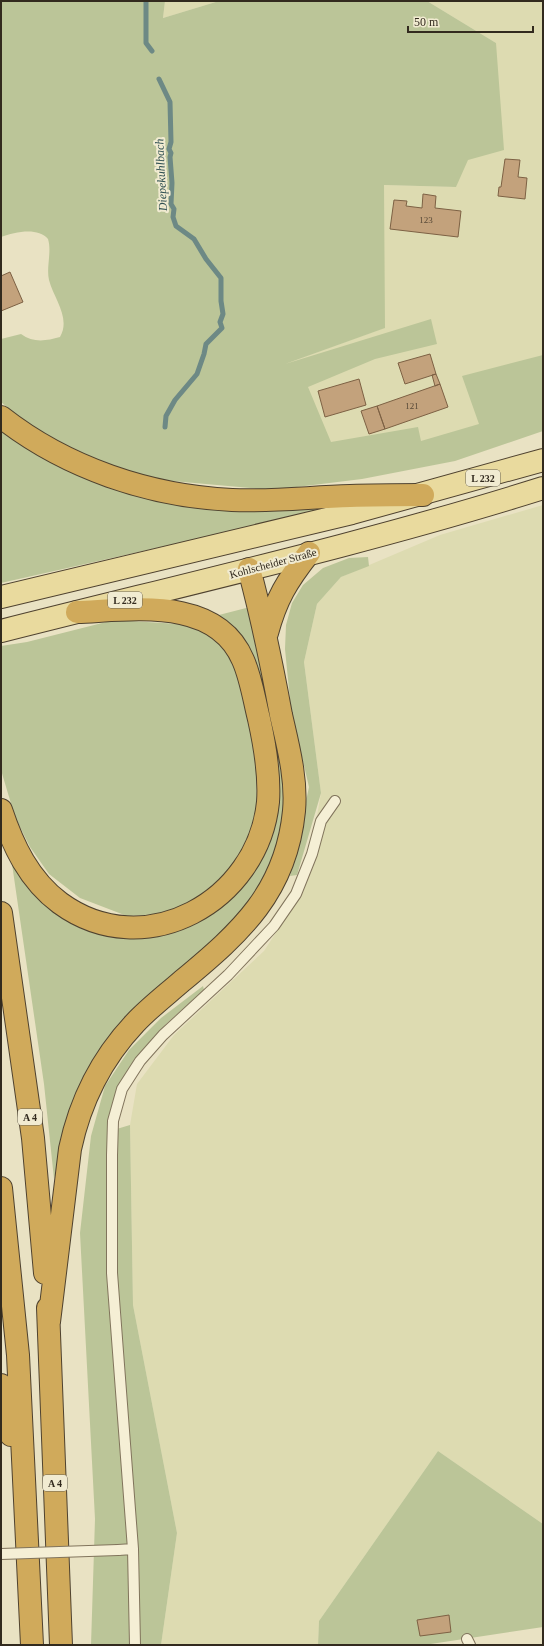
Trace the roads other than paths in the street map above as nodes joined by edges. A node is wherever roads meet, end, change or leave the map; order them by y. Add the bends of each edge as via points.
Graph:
1 (1, 417) edge
2 (543, 460) edge
3 (543, 488) edge
4 (423, 495) junction
5 (242, 540) junction
6 (309, 553) junction
7 (249, 569) junction
8 (1, 597) edge
9 (77, 612) junction
10 (1, 632) edge
11 (266, 636) junction
12 (335, 801) dead end
13 (1, 810) edge
14 (1, 913) edge
15 (1, 1188) edge
16 (49, 1322) junction
17 (1, 1385) edge
18 (27, 1518) junction
19 (133, 1549) junction
20 (1, 1554) edge
21 (32, 1645) edge
22 (62, 1645) edge
23 (135, 1645) edge

1 - 4 highway via 36,443 78,464 120,479 170,492 239,500
2 - 4 main road, L 232
3 - 6 main road, Kohlscheider Straße / L 232
4 - 5 main road, L 232
5 - 7 main road
5 - 8 main road, L 232
6 - 7 main road, Kohlscheider Straße / L 232
6 - 11 highway via 287,582 274,605
7 - 9 main road, Kohlscheider Straße / L 232
7 - 11 highway
9 - 10 main road, Kohlscheider Straße / L 232
9 - 13 highway via 161,610 180,613 212,625 236,646 249,674 267,763 268,802 258,842 253,855 235,880 199,911 160,924 114,925 92,920 61,904 49,893 25,864 13,844
11 - 16 highway via 293,779 294,810 283,859 274,883 238,932 136,1022 114,1048 97,1076 78,1121 70,1149
12 - 19 lane via 321,821 312,854 296,894 274,926 228,975 164,1035 140,1061 122,1089 114,1122 112,1149 112,1273
14 - 16 highway, A 4 via 33,1138
15 - 18 highway via 18,1355
16 - 22 highway, A 4
17 - 18 highway
18 - 21 highway
19 - 20 lane, bridge
19 - 23 lane

